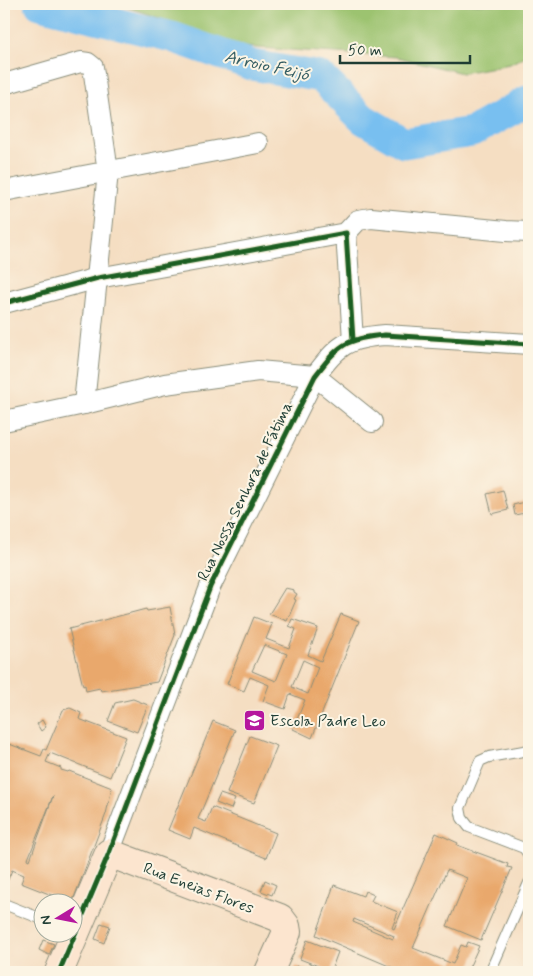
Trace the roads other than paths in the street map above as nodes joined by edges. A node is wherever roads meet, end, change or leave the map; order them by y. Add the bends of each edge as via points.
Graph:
1 (4, 84) edge
2 (258, 143) dead end
3 (108, 172) junction
4 (4, 191) edge
5 (529, 232) edge
6 (346, 233) junction
7 (98, 278) junction
8 (4, 302) edge
9 (353, 340) junction
10 (529, 344) edge
11 (315, 376) junction
12 (84, 404) junction
13 (4, 421) edge
14 (372, 422) dead end
15 (529, 750) edge
16 (109, 852) junction
17 (529, 855) edge
18 (529, 883) edge
19 (4, 904) edge
20 (82, 914) edge
21 (32, 915) edge
22 (70, 944) edge
23 (59, 972) edge
24 (269, 972) edge
25 (490, 972) edge

1 - 3 street via 81,62 93,67
2 - 3 street
3 - 4 street
3 - 7 street
5 - 6 street via 371,218 358,220
6 - 7 street
6 - 9 street
7 - 8 street
7 - 12 street
9 - 10 street, Rua Nossa Senhora de Fátima via 385,335
9 - 11 street, Rua Nossa Senhora de Fátima via 334,354
11 - 12 street via 258,371 165,384
11 - 14 street
11 - 16 street, Rua Nossa Senhora de Fátima via 210,586
12 - 13 street
15 - 17 lane via 489,756 480,761 460,808 469,827 524,848
16 - 20 street, Rua Nossa Senhora de Fátima
16 - 24 street, Rua Eneias Flores via 280,918 287,932
18 - 25 lane
19 - 21 lane
22 - 23 street, Rua Nossa Senhora de Fátima

